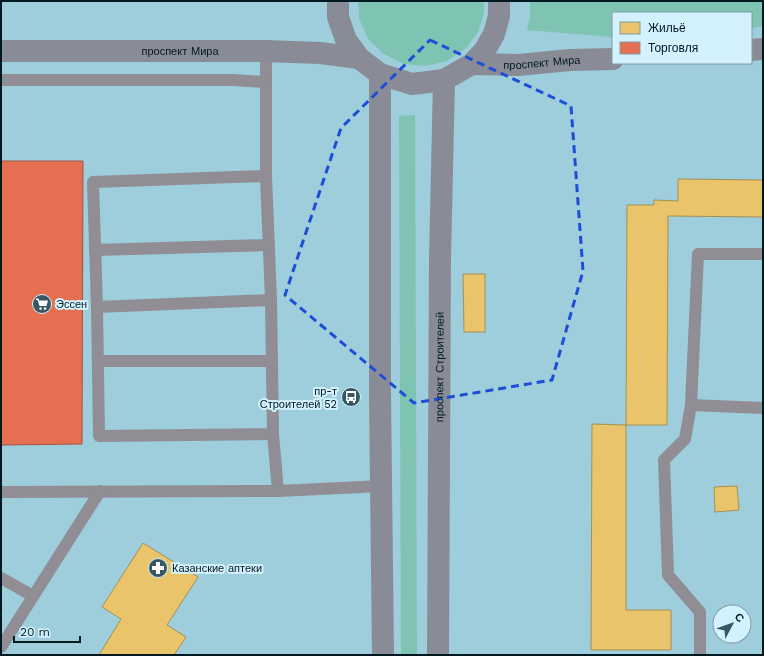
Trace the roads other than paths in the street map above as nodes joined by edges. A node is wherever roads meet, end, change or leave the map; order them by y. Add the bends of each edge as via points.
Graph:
1 (338, 1) edge
2 (499, 1) edge
3 (763, 49) edge
4 (752, 50) edge
5 (1, 51) edge
6 (266, 51) junction
7 (360, 58) junction
8 (612, 59) edge
9 (472, 64) junction
10 (380, 74) junction
11 (1, 80) edge
12 (444, 80) junction
13 (266, 82) junction
14 (266, 176) junction
15 (269, 244) junction
16 (95, 250) junction
17 (763, 254) edge
18 (271, 300) junction
19 (97, 307) junction
20 (98, 361) junction
21 (272, 361) junction
22 (691, 405) junction
23 (763, 408) edge
24 (273, 434) junction
25 (382, 486) junction
26 (278, 491) junction
27 (1, 492) edge
28 (100, 492) junction
29 (1, 578) edge
30 (33, 596) junction
31 (1, 647) edge
32 (383, 655) edge
33 (438, 655) edge
34 (700, 655) edge

1 - 7 main road via 338,18 346,40
2 - 9 main road via 499,16 494,34 485,50
3 - 4 main road
5 - 6 main road, проспект Мира
6 - 7 main road, проспект Мира via 320,53
6 - 13 lane
7 - 10 main road
8 - 9 main road, проспект Мира via 518,65
9 - 12 main road
10 - 12 main road via 412,84
10 - 25 main road
11 - 13 lane
12 - 33 main road, проспект Строителей via 440,259
13 - 14 lane
14 - 15 lane
14 - 16 lane via 93,182
15 - 16 lane
15 - 18 lane
16 - 19 lane
17 - 22 lane via 698,254
18 - 19 lane
18 - 21 lane
19 - 20 lane
20 - 21 lane
20 - 24 lane via 99,436
21 - 24 lane
22 - 23 lane
22 - 34 lane via 685,439 664,460 668,574 700,612
24 - 26 lane
25 - 26 lane
25 - 32 main road
26 - 28 lane
27 - 28 lane
28 - 30 lane
29 - 30 lane
30 - 31 lane

